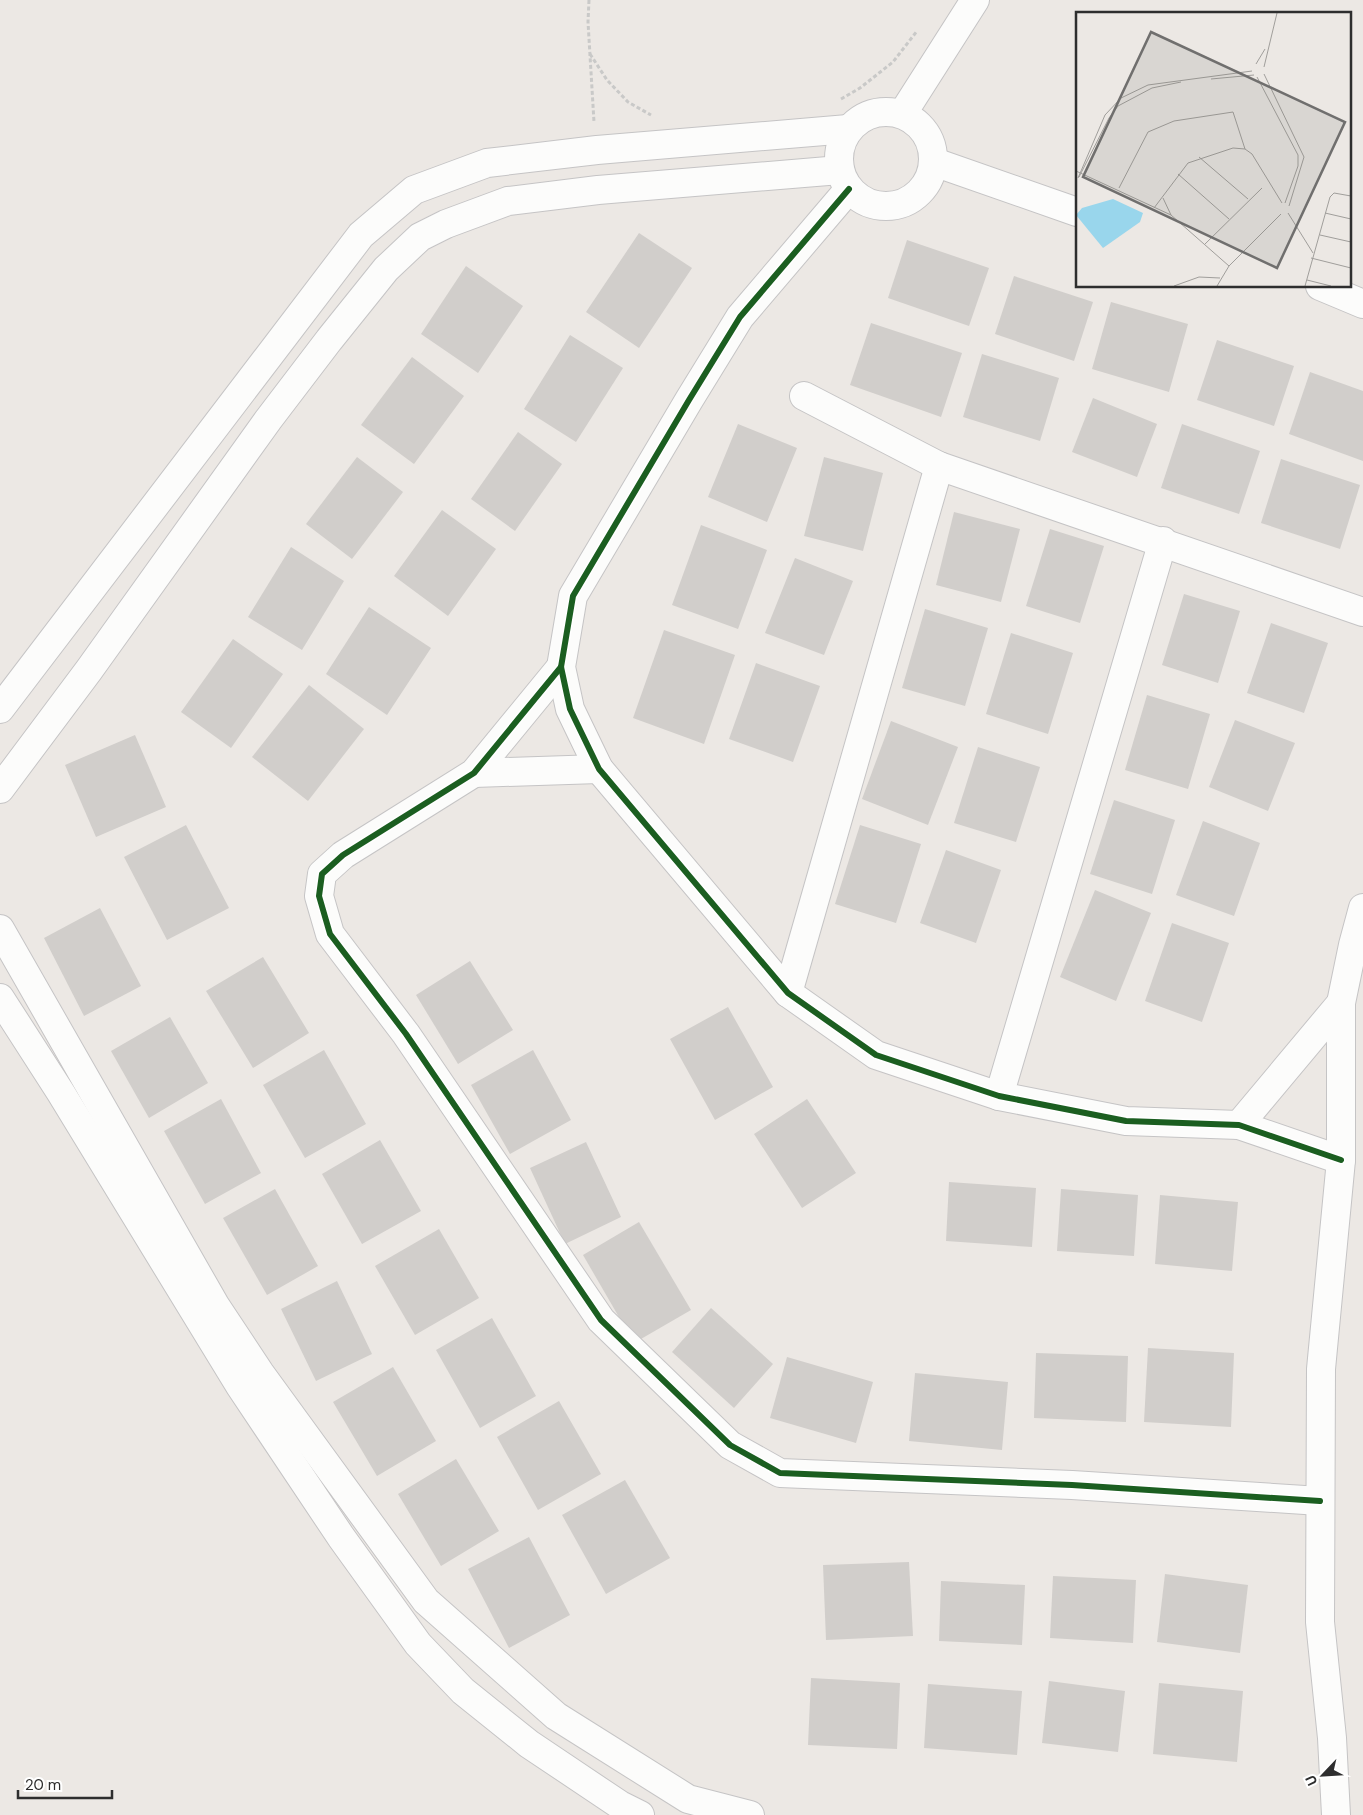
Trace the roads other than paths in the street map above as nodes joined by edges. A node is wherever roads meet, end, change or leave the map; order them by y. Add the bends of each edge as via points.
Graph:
1 (975, 0) edge
2 (903, 113) junction
3 (848, 129) junction
4 (934, 162) junction
5 (845, 179) junction
6 (1076, 212) edge
7 (1325, 288) edge
8 (1363, 304) edge
9 (804, 396) dead end
10 (939, 466) junction
11 (1163, 541) junction
12 (1363, 612) edge
13 (561, 667) junction
14 (0, 709) edge
15 (599, 769) junction
16 (474, 772) junction
17 (0, 789) edge
18 (1363, 908) edge
19 (0, 929) edge
20 (788, 993) junction
21 (0, 998) edge
22 (1341, 1003) junction
23 (999, 1096) junction
24 (1239, 1125) junction
25 (1341, 1160) junction
26 (250, 1380) junction
27 (1320, 1501) junction
28 (556, 1716) junction
29 (529, 1744) junction
30 (640, 1815) edge
31 (750, 1815) edge
32 (1336, 1815) edge

1 - 2 street
2 - 3 street via 873,112
2 - 4 street via 920,124 931,142
3 - 5 street via 840,148
3 - 14 street via 597,150 487,163 414,190 361,235
4 - 5 street via 927,184 911,200 889,206 868,202
4 - 6 street
5 - 13 street via 740,317 573,596
5 - 17 street via 598,190 508,201 420,237 386,269 268,420
7 - 8 street
9 - 10 street
10 - 11 street
10 - 20 street
11 - 12 street
11 - 23 street
13 - 15 street via 570,709
13 - 16 street
15 - 16 street
15 - 20 street
16 - 27 street via 343,855 322,874 319,896 330,934 406,1034 601,1320 730,1445 780,1474 1072,1485
18 - 22 street
19 - 26 street via 215,1305
20 - 23 street via 876,1055
21 - 26 street
22 - 24 street
22 - 25 street
23 - 24 street via 1126,1121
24 - 25 street
25 - 27 street via 1321,1369
26 - 28 street via 426,1601
26 - 29 street via 341,1537 418,1644 463,1691
27 - 32 street via 1320,1622
28 - 29 street
28 - 31 street via 688,1799
29 - 30 street

